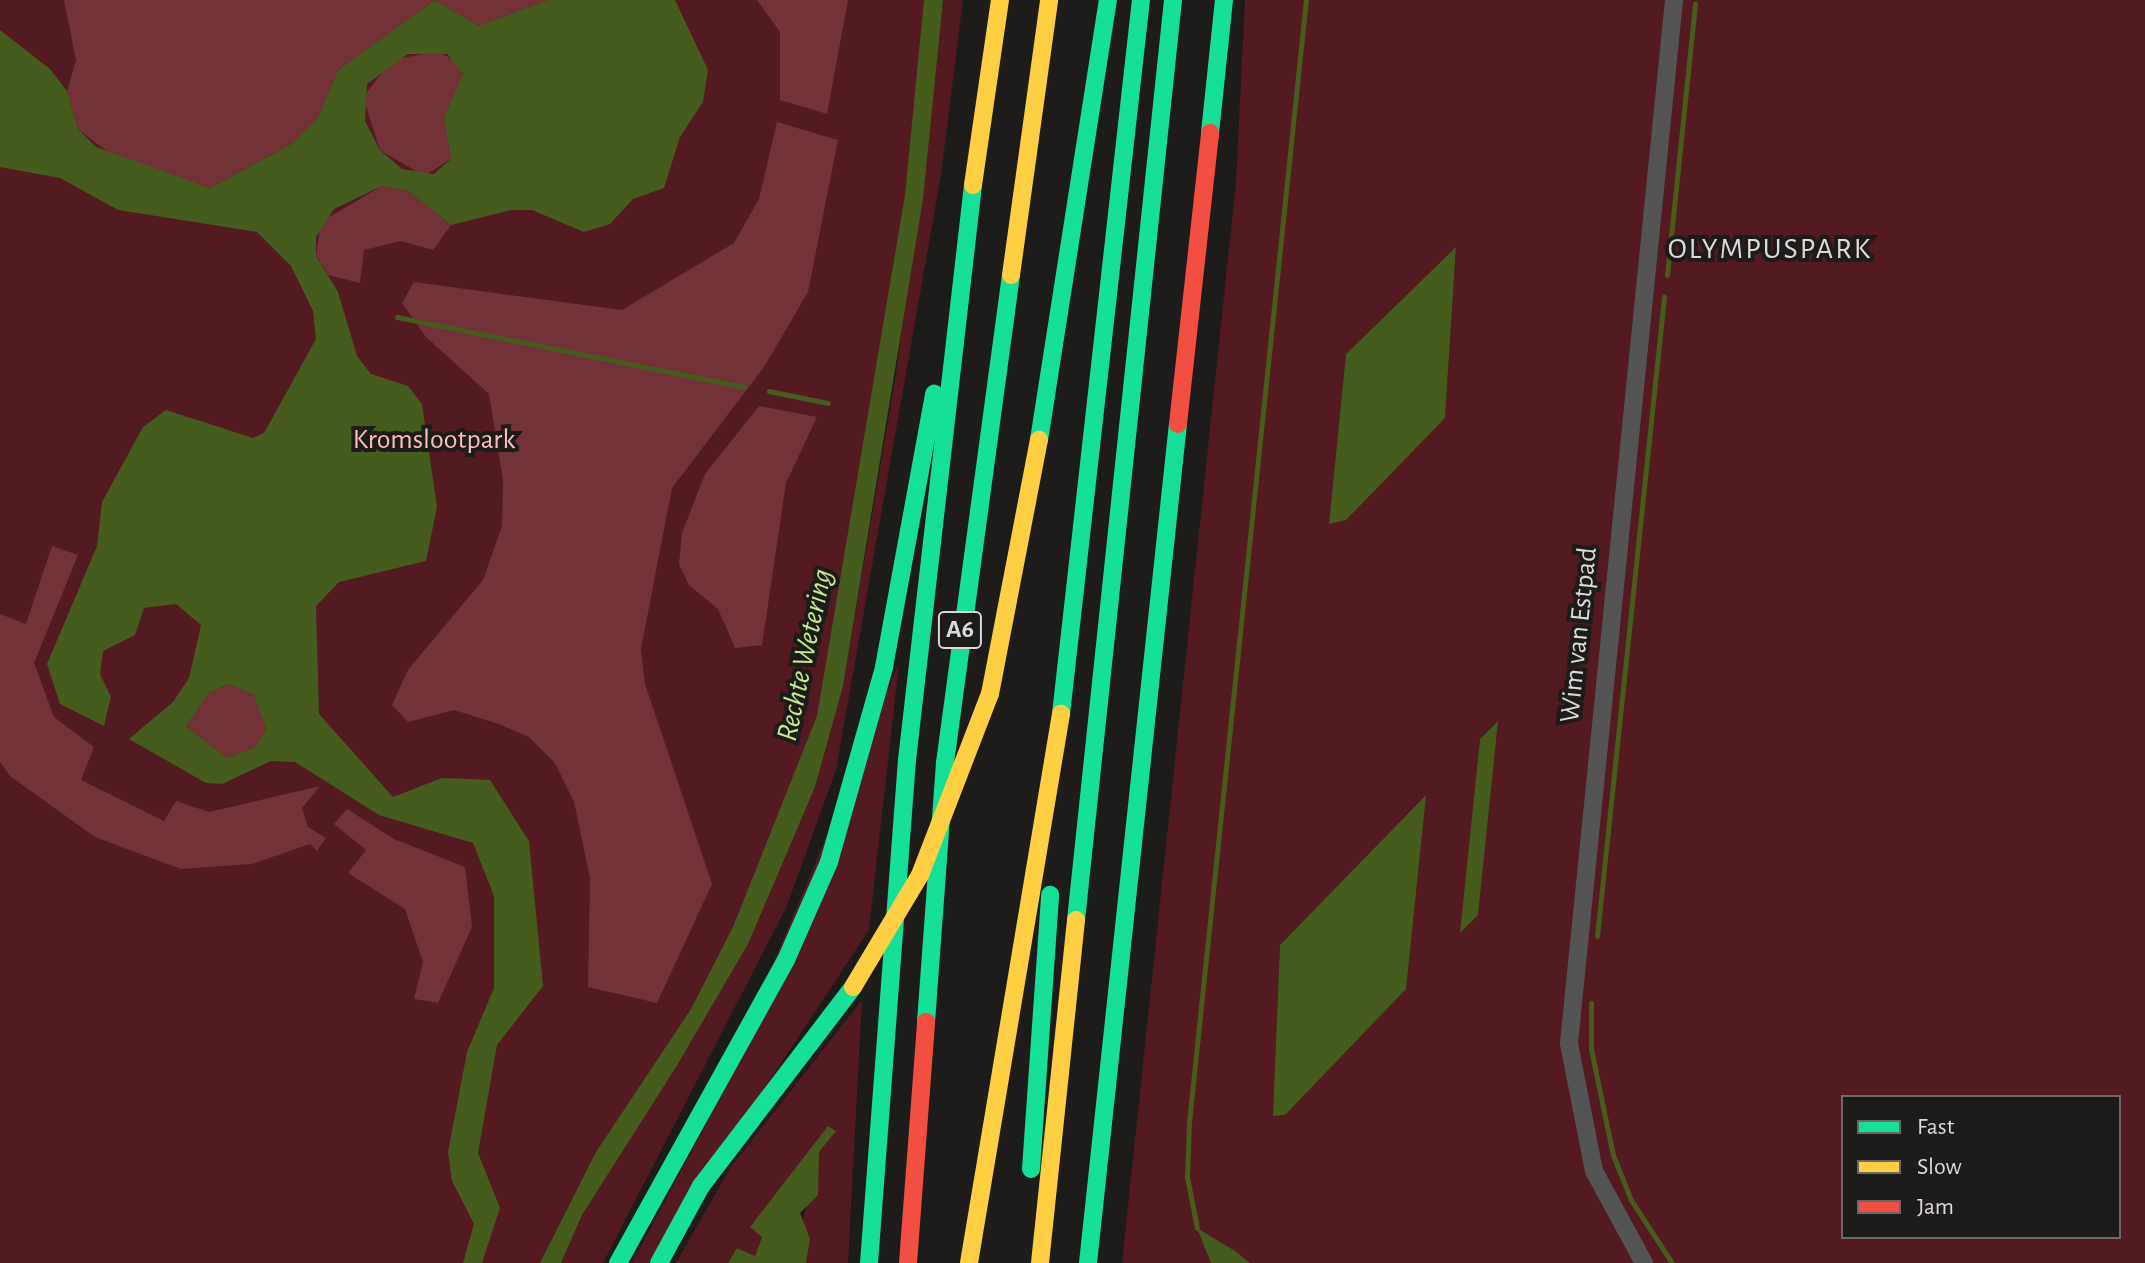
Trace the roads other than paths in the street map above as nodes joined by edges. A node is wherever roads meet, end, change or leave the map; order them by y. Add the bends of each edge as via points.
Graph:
1 (1000, 0) edge
2 (1049, 0) edge
3 (1108, 0) edge
4 (1141, 0) edge
5 (1173, 0) edge
6 (1224, 0) edge
7 (1674, 0) edge
8 (951, 332) junction
9 (1056, 755) junction
10 (1090, 1259) edge
11 (618, 1263) edge
12 (659, 1263) edge
13 (869, 1263) edge
14 (908, 1263) edge
15 (969, 1263) edge
16 (1029, 1263) edge
17 (1040, 1263) edge
18 (1644, 1263) edge

1 - 8 highway, A6
2 - 14 highway, A6 via 945,763
3 - 12 highway, A6, bridge via 1028,510 990,694 927,861 853,987 701,1186
4 - 9 highway
5 - 17 highway
6 - 10 highway
7 - 18 street, Wim van Estpad via 1569,1043 1594,1171
8 - 11 highway, A6 via 920,442 884,667 829,862 780,973
8 - 13 highway, A6 via 907,760
9 - 15 highway
9 - 16 highway

